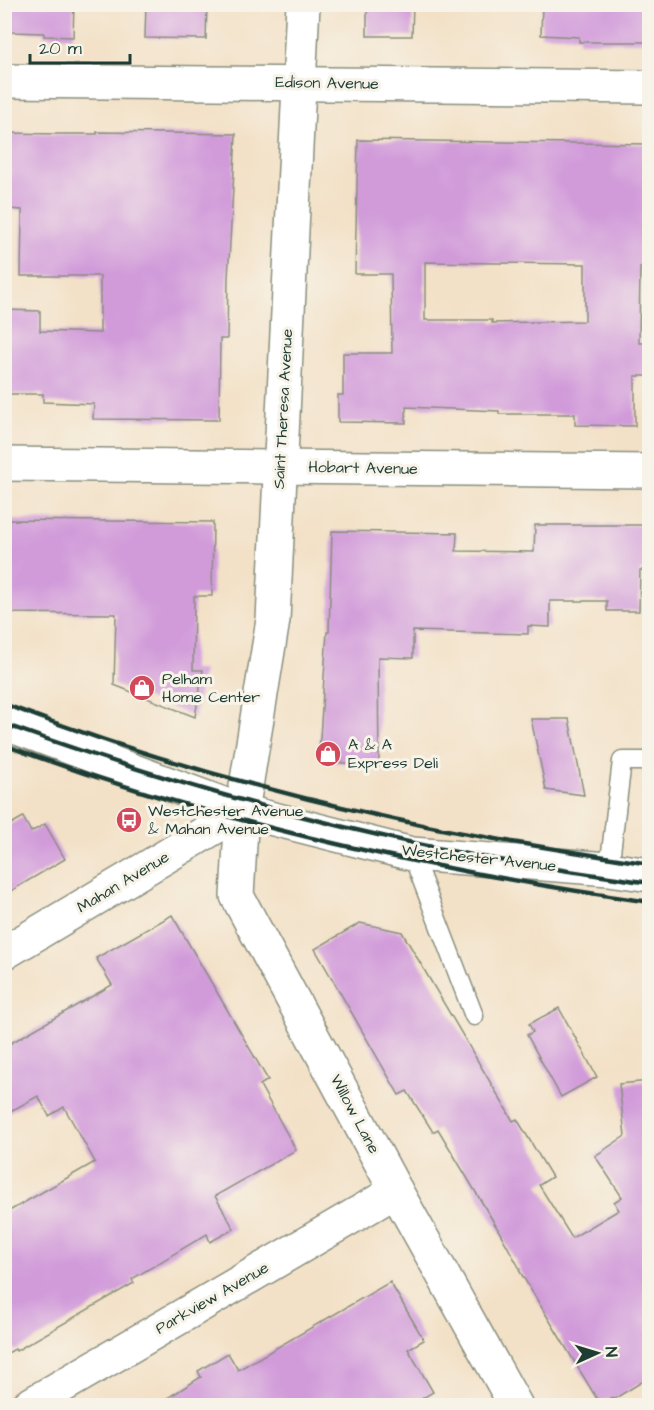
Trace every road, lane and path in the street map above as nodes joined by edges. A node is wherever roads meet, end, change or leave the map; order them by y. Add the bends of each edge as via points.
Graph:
1 (303, 4) edge
2 (4, 81) edge
3 (298, 83) junction
4 (650, 87) edge
5 (4, 464) edge
6 (279, 467) junction
7 (650, 471) edge
8 (4, 723) edge
9 (650, 761) edge
10 (242, 811) junction
11 (411, 854) junction
12 (609, 870) junction
13 (650, 875) edge
14 (4, 953) edge
15 (474, 1016) dead end
16 (396, 1191) junction
17 (28, 1406) edge
18 (516, 1406) edge

1 - 3 street, Saint Theresa Avenue
2 - 3 street, Edison Avenue
3 - 4 street, Edison Avenue
3 - 6 street, Saint Theresa Avenue
5 - 6 street, Hobart Avenue
6 - 7 street, Hobart Avenue
6 - 10 street, Saint Theresa Avenue via 273,620
8 - 10 street, Westchester Avenue
9 - 12 lane via 622,761
10 - 11 street, Westchester Avenue
10 - 14 street, Mahan Avenue
10 - 16 street, Willow Lane via 237,896
11 - 12 street, Westchester Avenue
11 - 15 lane
12 - 13 street, Westchester Avenue
16 - 17 street, Parkview Avenue
16 - 18 street, Willow Lane

